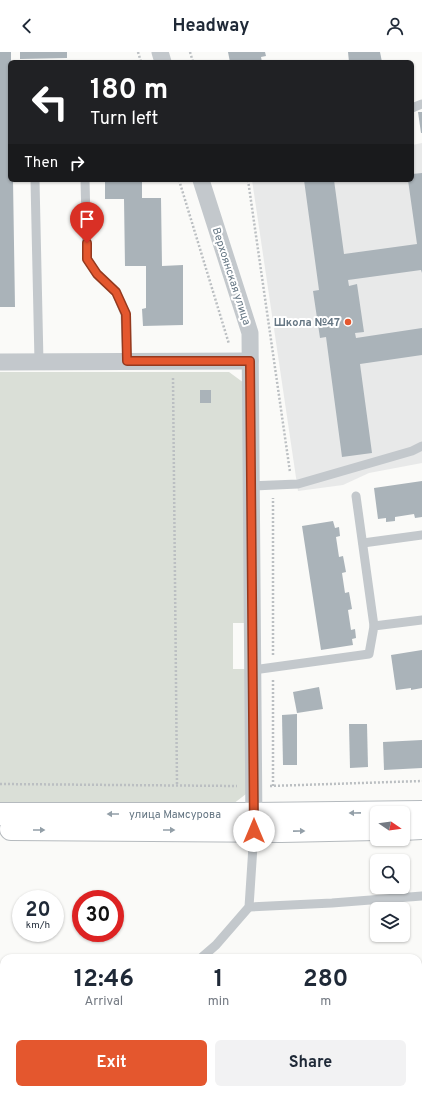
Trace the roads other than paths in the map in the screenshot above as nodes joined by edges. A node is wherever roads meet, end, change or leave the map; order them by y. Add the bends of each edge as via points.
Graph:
1 (35, 182) edge
2 (85, 182) edge
3 (202, 182) edge
4 (127, 361) junction
5 (242, 361) junction
6 (0, 362) edge
7 (39, 362) junction
8 (422, 446) edge
9 (251, 486) junction
10 (356, 496) dead end
11 (422, 535) edge
12 (363, 543) junction
13 (422, 620) edge
14 (374, 626) junction
15 (253, 670) junction
16 (422, 812) edge
17 (0, 814) edge
18 (254, 823) junction
19 (410, 828) edge
20 (422, 828) edge
21 (0, 829) edge
22 (370, 829) edge
23 (422, 896) edge
24 (248, 907) junction
25 (206, 954) edge

1 - 7 lane
2 - 4 lane via 87,259 97,274 116,292 126,314
3 - 5 street, Верхоянская улица via 250,333
4 - 5 street
4 - 7 street
5 - 9 street, Верхоянская улица
6 - 7 street
8 - 9 lane via 305,482
9 - 15 street, Верхоянская улица
10 - 12 lane
11 - 12 lane
12 - 14 lane
13 - 14 lane
14 - 15 lane via 369,654
15 - 18 street, Верхоянская улица
16 -> 18 main road, улица Мамсурова
18 -> 17 main road, улица Мамсурова
21 -> 18 main road, улица Мамсурова
18 -> 22 main road, улица Мамсурова
18 - 24 lane
19 - 20 main road
23 - 24 lane
24 - 25 lane

